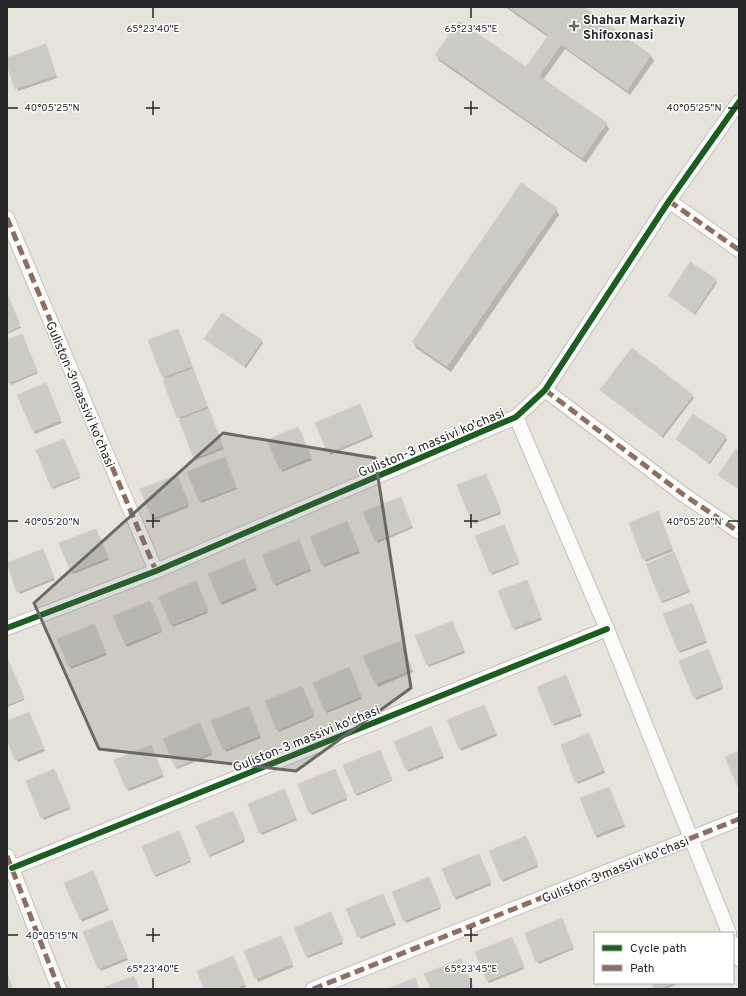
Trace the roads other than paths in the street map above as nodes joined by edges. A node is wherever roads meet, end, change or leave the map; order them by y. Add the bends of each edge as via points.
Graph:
1 (739, 102) edge
2 (669, 201) junction
3 (7, 218) edge
4 (739, 250) edge
5 (545, 390) junction
6 (516, 417) junction
7 (739, 532) edge
8 (156, 571) junction
9 (7, 628) edge
10 (607, 629) junction
11 (739, 819) edge
12 (691, 838) junction
13 (10, 862) edge
14 (729, 932) edge
15 (734, 946) edge
16 (739, 958) edge
17 (59, 989) edge
18 (313, 989) edge

1 - 2 street, Guliston-3 massivi ko'chasi
2 - 4 street
2 - 5 street, Guliston-3 massivi ko'chasi
3 - 8 street, Guliston-3 massivi ko'chasi
5 - 6 street, Guliston-3 massivi ko'chasi
5 - 7 street via 684,495
6 - 8 street, Guliston-3 massivi ko'chasi
6 - 10 street
8 - 9 street, Guliston-3 massivi ko'chasi
10 - 12 street
10 - 13 street, Guliston-3 massivi ko'chasi
11 - 12 street, Guliston-3 massivi ko'chasi
12 - 14 street
12 - 18 street, Guliston-3 massivi ko'chasi
13 - 17 street, Guliston-3 massivi ko'chasi
15 - 16 street

